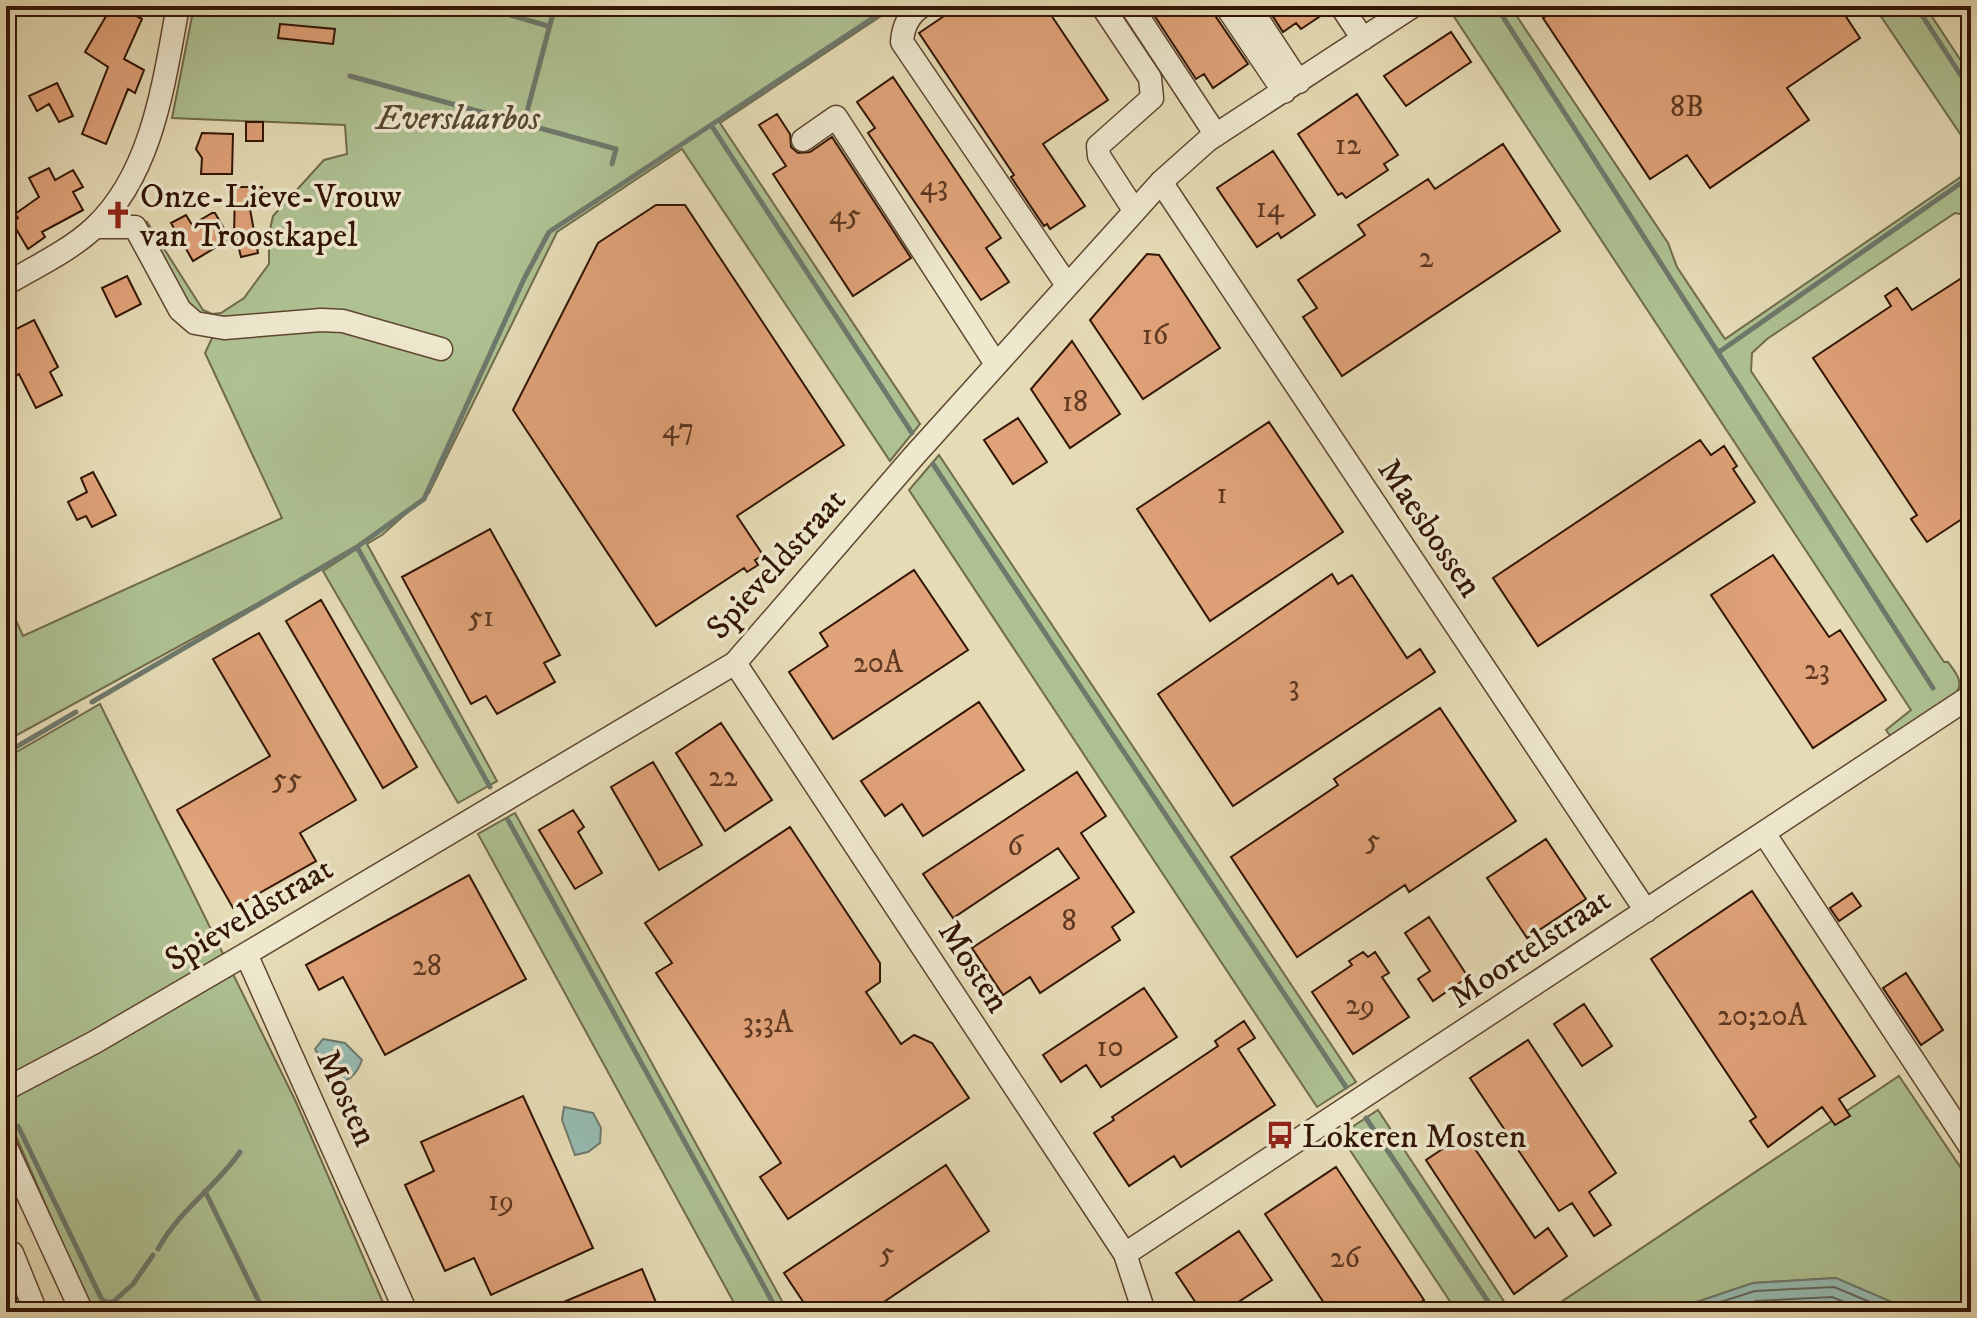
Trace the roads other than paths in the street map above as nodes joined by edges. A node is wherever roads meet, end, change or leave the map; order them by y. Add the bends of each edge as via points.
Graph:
1 (178, 6) edge
2 (922, 6) edge
3 (1102, 6) edge
4 (1131, 6) edge
5 (1226, 6) edge
6 (1249, 6) edge
7 (1341, 6) edge
8 (1413, 6) edge
9 (1363, 39) junction
10 (1292, 87) junction
11 (1216, 135) junction
12 (803, 140) dead end
13 (1161, 182) junction
14 (122, 195) junction
15 (1134, 210) junction
16 (95, 227) junction
17 (135, 227) junction
18 (6, 284) edge
19 (1067, 285) junction
20 (441, 349) dead end
21 (996, 364) junction
22 (735, 663) junction
23 (1971, 696) edge
24 (1764, 833) junction
25 (1646, 911) junction
26 (246, 954) junction
27 (6, 1089) edge
28 (6, 1147) edge
29 (1971, 1148) edge
30 (9, 1254) edge
31 (1125, 1254) junction
32 (36, 1312) edge
33 (82, 1312) edge
34 (406, 1312) edge
35 (1144, 1312) edge

1 - 14 street via 157,106
2 - 19 street via 903,29 902,42
3 - 15 street via 1150,78 1152,98 1098,146 1099,156
4 - 11 street
5 - 10 street
6 - 10 street
7 - 9 street
8 - 9 street, Spieveldstraat
9 - 10 street, Spieveldstraat
10 - 11 street, Spieveldstraat
11 - 13 street, Spieveldstraat
12 - 21 street via 836,117
13 - 15 street, Spieveldstraat
13 - 25 street, Maesbossen
14 - 16 street
14 - 17 street
15 - 19 street, Spieveldstraat
16 - 17 street
16 - 18 street
17 - 20 street via 180,310 195,323 224,328 343,321
19 - 21 street, Spieveldstraat
21 - 22 street, Spieveldstraat
22 - 26 street, Spieveldstraat
22 - 31 street, Mosten
23 - 24 street, Moortelstraat
24 - 25 street, Moortelstraat
24 - 29 street
25 - 31 street, Moortelstraat
26 - 27 street, Spieveldstraat
26 - 34 street, Mosten
28 - 33 street
30 - 32 street
31 - 35 street, Mosten

